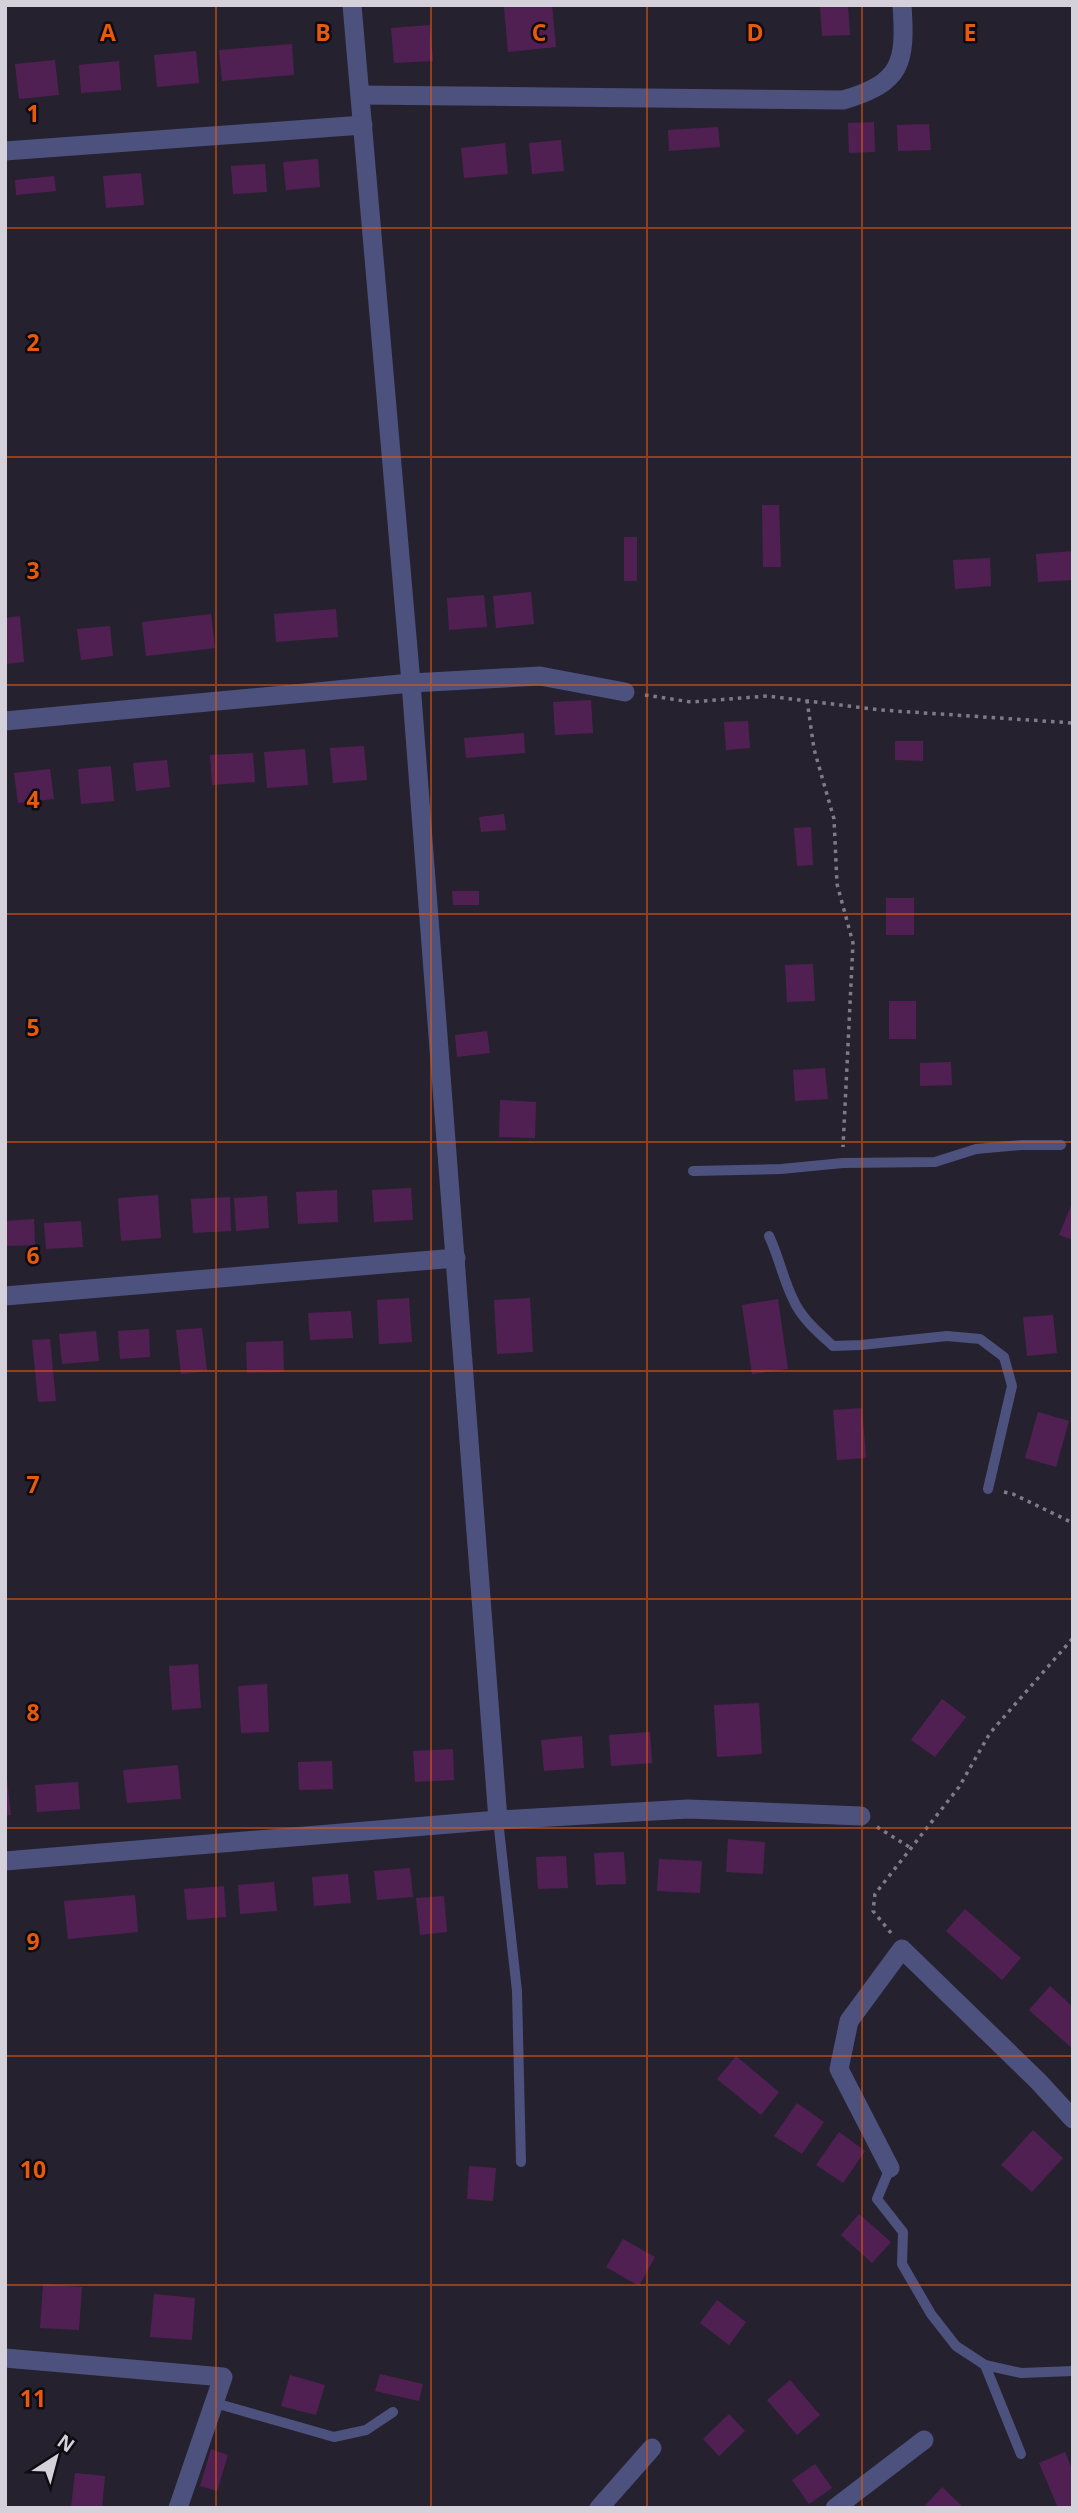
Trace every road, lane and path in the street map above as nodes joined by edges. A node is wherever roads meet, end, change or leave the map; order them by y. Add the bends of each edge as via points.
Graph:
1 (352, 5) edge
2 (902, 5) edge
3 (360, 95) junction
4 (363, 125) junction
5 (5, 150) edge
6 (411, 683) junction
7 (625, 692) joint
8 (807, 700) junction
9 (5, 721) edge
10 (1073, 723) edge
11 (1061, 1145) dead end
12 (843, 1163) junction
13 (693, 1171) dead end
14 (769, 1236) dead end
15 (456, 1258) junction
16 (5, 1296) edge
17 (988, 1489) joint
18 (1073, 1523) edge
19 (1073, 1638) edge
20 (861, 1816) joint
21 (498, 1820) junction
22 (911, 1848) junction
23 (5, 1861) edge
24 (902, 1949) junction
25 (1073, 2119) edge
26 (521, 2162) dead end
27 (890, 2168) joint
28 (5, 2358) edge
29 (985, 2365) junction
30 (1073, 2371) edge
31 (215, 2403) junction
32 (393, 2412) dead end
33 (924, 2440) dead end
34 (652, 2448) dead end
35 (1020, 2454) dead end
36 (178, 2508) edge
37 (599, 2508) edge
38 (835, 2508) edge

1 - 3 street
2 - 3 street via 904,36 900,60 890,79 869,93 844,100
3 - 4 street
4 - 5 street
4 - 6 street
6 - 7 street via 540,676
6 - 9 street
6 - 15 street
7 - 8 path via 691,702 767,696
8 - 10 path via 881,710
8 - 12 path via 814,749 834,819 837,884 853,943
11 - 12 lane via 976,1149 935,1162
12 - 13 lane
14 - 17 lane via 792,1299 833,1346 947,1336 981,1339 1004,1357 1012,1386
15 - 16 street
15 - 21 street
17 - 18 path via 1013,1494
19 - 22 path via 990,1733 959,1787
20 - 21 street via 688,1809
20 - 22 path
21 - 23 street
21 - 26 lane via 517,1991
22 - 24 path via 875,1894 873,1911
24 - 25 street
24 - 27 street via 849,2021 839,2069
27 - 29 lane via 877,2199 903,2232 902,2264 956,2346
28 - 31 street via 223,2377
29 - 30 lane via 1021,2373
29 - 35 lane
31 - 32 lane via 334,2437 366,2430
31 - 36 street
33 - 38 street
34 - 37 street

